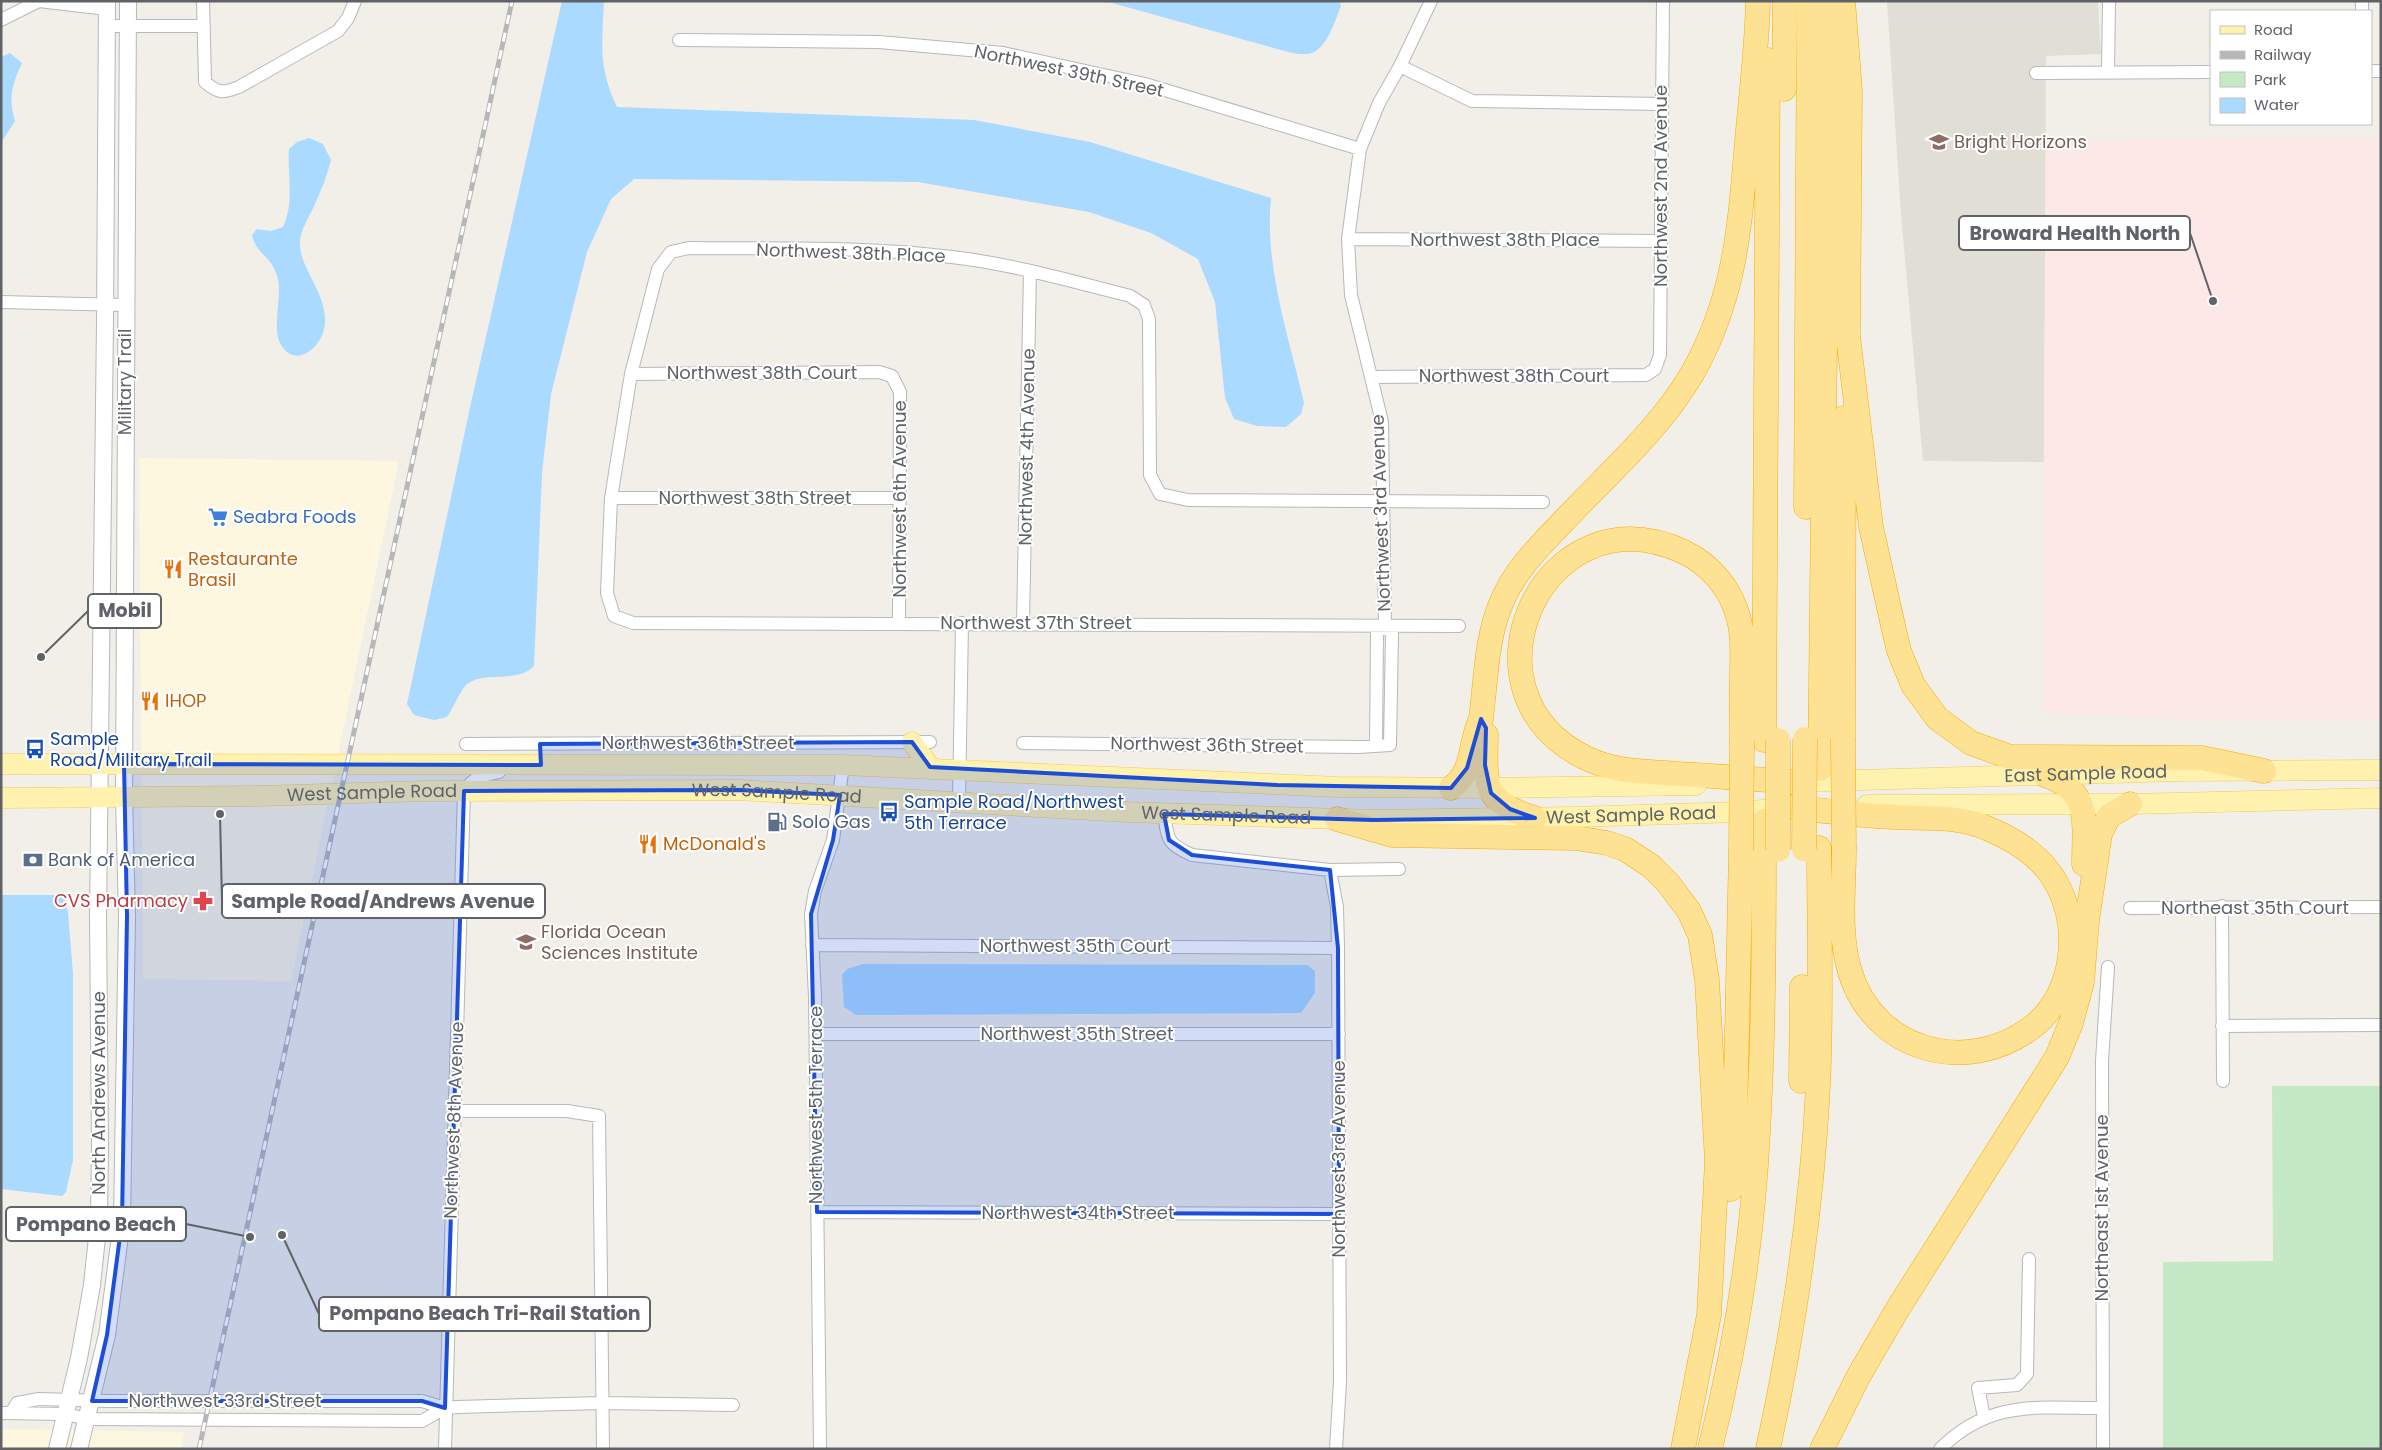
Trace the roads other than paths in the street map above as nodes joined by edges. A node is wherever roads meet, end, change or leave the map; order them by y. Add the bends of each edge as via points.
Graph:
1 (39, 1) edge
2 (128, 1) edge
3 (203, 1) edge
4 (355, 1) edge
5 (1431, 1) edge
6 (1663, 1) edge
7 (1758, 1) edge
8 (1769, 1) edge
9 (1785, 1) edge
10 (1809, 1) edge
11 (1829, 1) edge
12 (1843, 1) edge
13 (2109, 1) edge
14 (107, 5) edge
15 (1, 20) edge
16 (107, 26) junction
17 (127, 26) junction
18 (204, 26) junction
19 (679, 40) dead end
20 (1400, 66) junction
21 (2210, 72) edge
22 (2036, 73) dead end
23 (2108, 73) junction
24 (1662, 104) junction
25 (1360, 149) junction
26 (1348, 239) junction
27 (1661, 241) junction
28 (1030, 271) junction
29 (1, 302) edge
30 (105, 305) junction
31 (125, 305) junction
32 (1848, 336) junction
33 (1655, 369) joint
34 (631, 374) junction
35 (892, 376) joint
36 (1371, 377) junction
37 (612, 498) junction
38 (899, 498) junction
39 (1383, 501) junction
40 (1544, 502) dead end
41 (899, 623) junction
42 (962, 623) junction
43 (1023, 623) junction
44 (1384, 626) junction
45 (1459, 626) dead end
46 (1481, 720) junction
47 (1823, 739) junction
48 (1761, 741) junction
49 (921, 742) joint
50 (1023, 743) dead end
51 (466, 744) dead end
52 (540, 744) junction
53 (1390, 745) joint
54 (1376, 746) junction
55 (100, 763) junction
56 (1, 764) edge
57 (124, 764) junction
58 (537, 765) junction
59 (843, 765) junction
60 (930, 767) junction
61 (960, 768) junction
62 (2381, 770) edge
63 (2264, 771) junction
64 (2045, 775) junction
65 (1792, 782) junction
66 (1451, 788) junction
67 (1489, 788) junction
68 (464, 791) junction
69 (840, 795) junction
70 (99, 797) junction
71 (124, 797) junction
72 (1, 798) edge
73 (2381, 798) edge
74 (960, 802) junction
75 (2080, 804) junction
76 (2130, 804) junction
77 (1792, 807) junction
78 (1164, 814) junction
79 (1535, 818) junction
80 (1337, 819) junction
81 (1812, 848) junction
82 (1761, 851) junction
83 (1400, 869) dead end
84 (1330, 870) junction
85 (2222, 906) junction
86 (2381, 907) edge
87 (2130, 908) dead end
88 (2087, 921) junction
89 (812, 945) junction
90 (1338, 948) junction
91 (2108, 968) dead end
92 (2381, 1024) edge
93 (2222, 1026) junction
94 (816, 1034) junction
95 (1339, 1034) junction
96 (2224, 1081) dead end
97 (454, 1111) junction
98 (817, 1212) junction
99 (1339, 1214) junction
100 (2028, 1259) dead end
101 (1709, 1315) junction
102 (92, 1401) junction
103 (602, 1403) junction
104 (733, 1405) dead end
105 (68, 1406) junction
106 (445, 1408) junction
107 (2103, 1408) junction
108 (6, 1413) edge
109 (1984, 1418) junction
110 (87, 1419) junction
111 (57, 1449) edge
112 (79, 1449) edge
113 (445, 1449) edge
114 (603, 1449) edge
115 (820, 1449) edge
116 (1336, 1449) edge
117 (1683, 1449) edge
118 (1710, 1449) edge
119 (1726, 1449) edge
120 (1751, 1449) edge
121 (1768, 1449) edge
122 (1822, 1449) edge
123 (1940, 1449) edge
124 (2103, 1449) edge

1 - 14 street
1 - 15 street
2 - 17 street, Military Trail
3 - 18 street
4 - 18 street via 338,31 226,92 215,91 205,82
5 - 20 street, Northwest 3rd Avenue
6 - 24 street, Northwest 2nd Avenue
7 - 46 highway via 1739,240 1712,332 1691,375 1648,433 1529,558 1509,585 1492,635
8 - 48 highway
9 - 48 highway
10 - 47 highway
11 - 47 highway
12 - 32 highway via 1850,90
13 - 23 street
14 - 16 street, Military Trail
16 - 17 street
16 - 30 street, Military Trail
17 - 18 street
17 - 31 street, Military Trail
19 - 25 street, Northwest 39th Street via 879,42 1003,54 1145,84
20 - 24 street via 1472,102
20 - 25 street, Northwest 3rd Avenue via 1378,103
21 - 23 street
22 - 23 street
24 - 27 street, Northwest 2nd Avenue
25 - 26 street, Northwest 3rd Avenue
26 - 27 street, Northwest 38th Place
26 - 36 street, Northwest 3rd Avenue via 1351,295
27 - 33 street, Northwest 2nd Avenue via 1660,355
28 - 34 street, Northwest 38th Place via 952,257 890,251 690,248 670,252 658,269
28 - 39 street, Northwest 38th Place via 1130,296 1144,305 1149,319 1150,475 1160,494 1188,500
28 - 43 street, Northwest 4th Avenue
29 - 30 street
30 - 31 street
30 - 55 street, Military Trail
31 - 57 street, Military Trail
32 - 47 highway
32 - 63 highway via 1871,528 1894,630 1913,685 1937,718 1971,743 2010,757 2202,758
33 - 36 street, Northwest 38th Court via 1646,375
34 - 35 street, Northwest 38th Court via 880,372
34 - 37 street
35 - 38 street, Northwest 6th Avenue via 900,392
36 - 39 street, Northwest 3rd Avenue via 1382,422
37 - 38 street, Northwest 38th Street
37 - 41 street, Northwest 37th Street via 607,593 614,616 633,623
38 - 41 street, Northwest 6th Avenue
39 - 40 street
39 - 44 street, Northwest 3rd Avenue
41 - 42 street, Northwest 37th Street
42 - 43 street, Northwest 37th Street
42 - 61 street
43 - 44 street, Northwest 37th Street
44 - 45 street, Northwest 37th Street
44 - 53 street, Northwest 3rd Avenue via 1392,634
44 - 54 street, Northwest 3rd Avenue via 1377,633
46 - 66 highway via 1467,768
46 - 67 highway via 1486,728
47 - 77 highway, bridge via 1844,849 1844,947 1850,972 1873,1015 1902,1038 1923,1048 1970,1053 1995,1047 2031,1028 2039,1020 2065,980 2071,933 2064,896 2045,867 2027,850 1989,829 1953,818 1894,818
47 - 81 highway, bridge
48 - 65 highway via 1739,619 1720,580 1701,562 1662,544 1623,540 1599,545 1579,554 1548,578 1525,619 1520,658 1524,684 1533,708 1560,742 1597,763 1632,772
48 - 82 highway
49 - 52 street, Northwest 36th Street
49 - 60 main road
50 - 54 street, Northwest 36th Street
51 - 52 street, Northwest 36th Street
52 - 58 street
53 - 54 street, Northwest 36th Street
55 - 56 main road, West Sample Road
55 - 57 main road, West Sample Road
55 - 70 street, North Andrews Avenue
57 - 58 main road, West Sample Road
57 - 71 street, North Andrews Avenue
58 - 59 main road, West Sample Road
58 - 68 street via 479,776
59 - 60 main road, West Sample Road
59 - 69 street, Northwest 5th Terrace
60 - 61 main road, West Sample Road
61 - 66 main road, West Sample Road via 1268,785
61 - 74 street
62 - 63 main road, East Sample Road
63 - 64 main road, East Sample Road
64 - 65 main road, East Sample Road
64 - 75 highway via 2065,783
65 - 67 main road, West Sample Road
66 - 67 main road, West Sample Road
67 - 79 highway via 1505,806
68 - 69 main road, West Sample Road via 739,790
68 - 71 main road, West Sample Road
68 - 97 street, Northwest 8th Avenue
69 - 74 main road, West Sample Road
69 - 89 street, Northwest 5th Terrace via 831,848 812,903
70 - 71 main road, West Sample Road
70 - 72 main road, West Sample Road
70 - 105 street, North Andrews Avenue via 99,1218 92,1285
71 - 102 street, North Andrews Avenue via 128,916 122,1221 107,1335
73 - 76 main road, East Sample Road
74 - 78 main road, West Sample Road
75 - 76 main road, East Sample Road
75 - 77 main road, East Sample Road
75 - 88 highway via 2084,819
76 - 88 highway via 2113,813 2103,827
77 - 79 main road, West Sample Road via 1739,812
78 - 80 main road, West Sample Road
78 - 84 street via 1169,840 1176,848 1192,855
79 - 80 main road, West Sample Road
80 - 101 highway via 1392,835 1597,840 1625,849 1641,859 1660,874 1681,900 1700,935 1707,980 1718,1161
81 - 120 highway via 1798,1144 1786,1262
81 - 121 highway via 1818,1085 1809,1204 1793,1320
82 - 101 highway via 1734,1164 1717,1300
82 - 118 highway via 1761,1073 1754,1180 1739,1304
82 - 119 highway via 1774,1132 1755,1304
83 - 84 street
84 - 90 street, Northwest 3rd Avenue via 1337,907
85 - 86 street, Northeast 35th Court
85 - 87 street, Northeast 35th Court
85 - 93 street
88 - 122 highway via 2078,997 2057,1057 1896,1310
89 - 90 street, Northwest 35th Court
89 - 94 street, Northwest 5th Terrace
90 - 95 street, Northwest 3rd Avenue
91 - 107 street, Northeast 1st Avenue via 2102,1061
92 - 93 street
93 - 96 street
94 - 95 street, Northwest 35th Street
94 - 98 street, Northwest 5th Terrace
95 - 99 street, Northwest 3rd Avenue
97 - 103 street via 567,1111 599,1116
97 - 106 street, Northwest 8th Avenue
98 - 99 street, Northwest 34th Street
98 - 115 street, Northwest 5th Terrace
99 - 116 street, Northwest 3rd Avenue via 1340,1382
100 - 109 street via 2027,1374 2017,1384 1978,1388
101 - 117 highway
102 - 105 street, Northwest 33rd Street
102 - 106 street, Northwest 33rd Street via 422,1401
102 - 110 street, North Andrews Avenue
103 - 104 street, Northwest 33rd Street
103 - 106 street, Northwest 33rd Street
103 - 114 street
105 - 108 street, Northwest 33rd Street via 39,1398 17,1403
105 - 110 street, Northwest 33rd Street
105 - 111 street, North Andrews Avenue
106 - 110 street, Northwest 33rd Street via 422,1421
106 - 113 street, Northwest 8th Avenue
107 - 109 street via 2027,1408
107 - 124 street, Northeast 1st Avenue
109 - 123 street via 1957,1432
110 - 112 street, North Andrews Avenue

